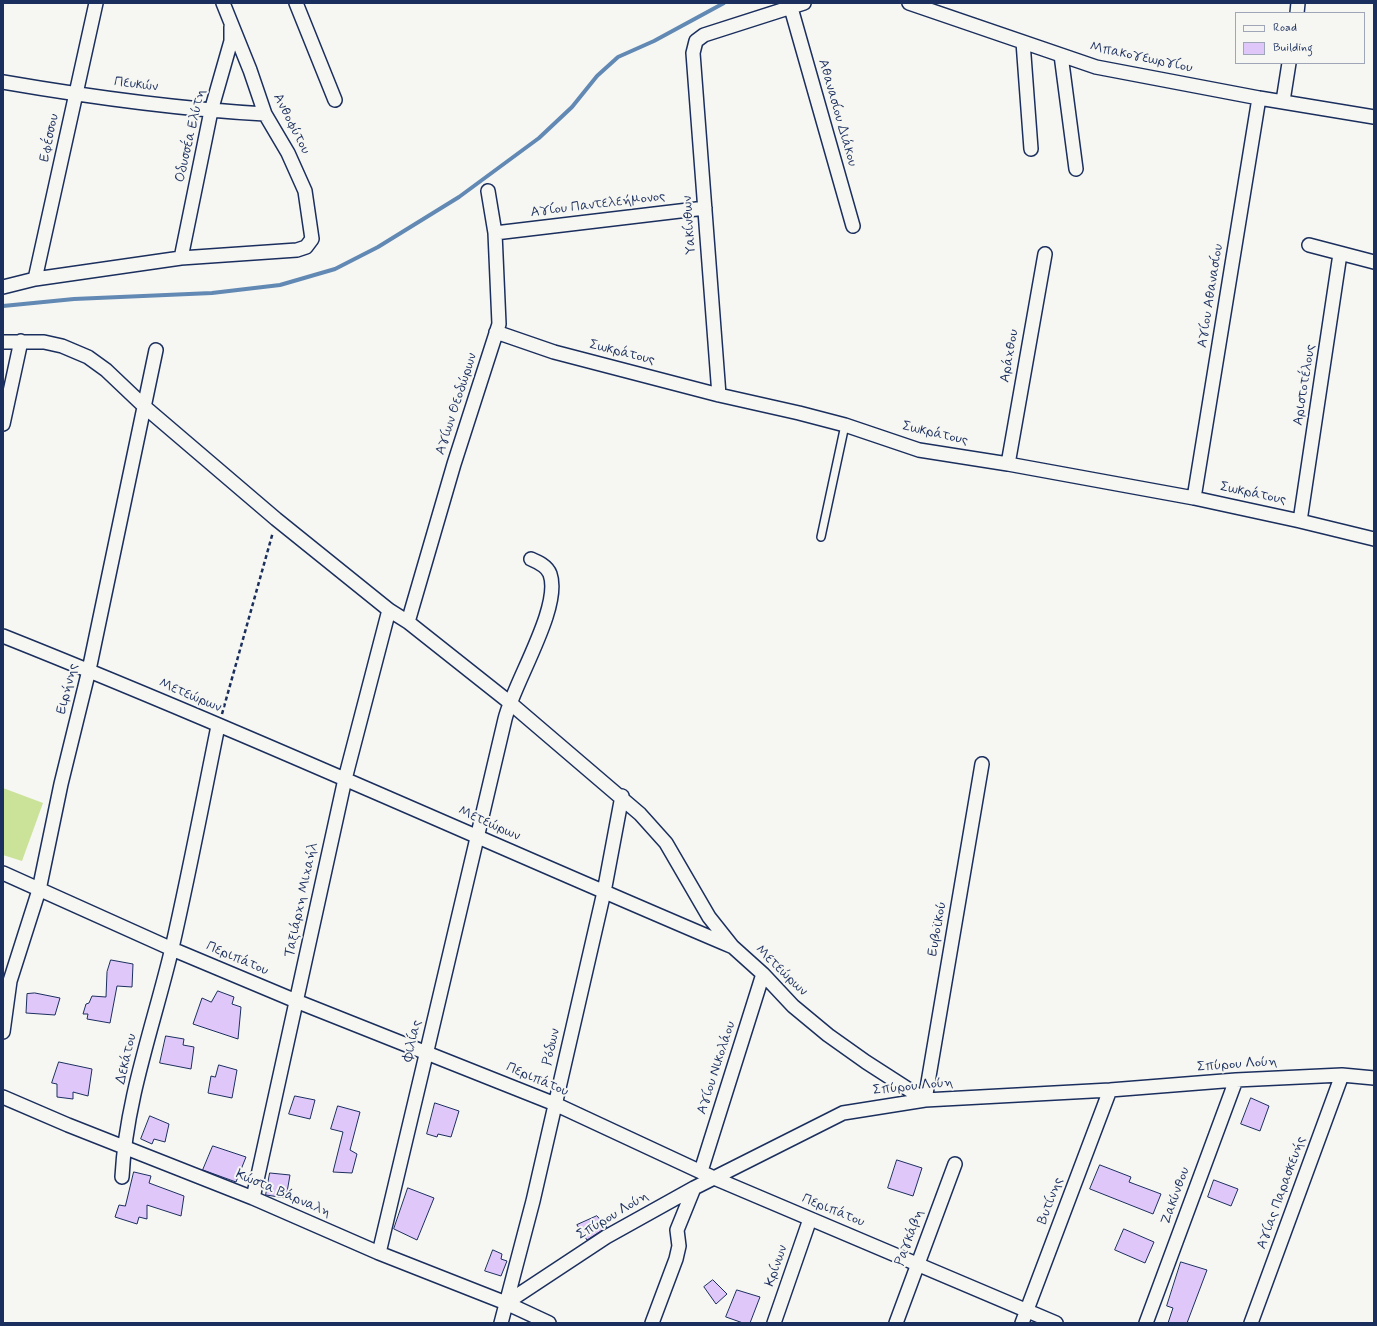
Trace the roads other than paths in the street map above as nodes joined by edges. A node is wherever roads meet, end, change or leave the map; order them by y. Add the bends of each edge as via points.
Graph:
1 (96, 3) edge
2 (223, 3) edge
3 (296, 3) edge
4 (909, 3) edge
5 (798, 5) edge
6 (231, 22) junction
7 (1023, 42) junction
8 (1061, 55) junction
9 (1289, 64) edge
10 (3, 82) edge
11 (76, 94) junction
12 (1259, 98) junction
13 (335, 100) dead end
14 (1282, 101) junction
15 (211, 111) junction
16 (265, 114) junction
17 (1374, 117) edge
18 (1030, 149) dead end
19 (1076, 170) dead end
20 (488, 191) dead end
21 (705, 208) junction
22 (852, 226) dead end
23 (495, 233) junction
24 (1309, 245) dead end
25 (1045, 254) dead end
26 (1340, 254) junction
27 (181, 258) junction
28 (1374, 262) edge
29 (35, 279) junction
30 (3, 287) edge
31 (496, 332) junction
32 (21, 341) junction
33 (3, 342) edge
34 (156, 350) dead end
35 (719, 395) junction
36 (146, 408) junction
37 (3, 424) edge
38 (845, 425) junction
39 (1008, 464) junction
40 (1194, 498) junction
41 (1300, 521) junction
42 (820, 537) dead end
43 (1374, 539) edge
44 (531, 559) dead end
45 (389, 610) junction
46 (408, 622) junction
47 (3, 636) edge
48 (89, 670) junction
49 (509, 702) junction
50 (218, 726) junction
51 (982, 764) dead end
52 (345, 779) junction
53 (622, 796) junction
54 (478, 836) junction
55 (3, 873) edge
56 (39, 890) junction
57 (604, 892) junction
58 (733, 947) junction
59 (172, 948) junction
60 (763, 974) junction
61 (296, 1001) junction
62 (3, 1032) edge
63 (426, 1052) junction
64 (1342, 1074) junction
65 (1374, 1078) edge
66 (1236, 1080) junction
67 (1110, 1090) junction
68 (3, 1097) edge
69 (926, 1100) junction
70 (555, 1104) junction
71 (124, 1147) junction
72 (955, 1164) dead end
73 (700, 1171) junction
74 (122, 1177) dead end
75 (714, 1178) junction
76 (694, 1188) junction
77 (253, 1198) junction
78 (810, 1219) junction
79 (380, 1253) junction
80 (918, 1263) junction
81 (506, 1303) junction
82 (1027, 1309) junction
83 (501, 1323) edge
84 (550, 1323) edge
85 (652, 1323) edge
86 (774, 1323) edge
87 (896, 1323) edge
88 (1022, 1323) edge
89 (1056, 1323) edge
90 (1146, 1323) edge
91 (1251, 1323) edge

1 - 11 street, Εφέσσου
2 - 6 street, Ανθοφύτου
3 - 13 street
4 - 7 street, Μπακογεωργίου
5 - 21 street, Υακίνθων via 704,35 696,41 692,53
5 - 22 street, Αθανασίου Διάκου
6 - 15 street, Οδυσσέα Ελύτη via 231,41
6 - 16 street, Ανθοφύτου
7 - 8 street, Μπακογεωργίου
7 - 18 street
8 - 12 street, Μπακογεωργίου via 1096,67
8 - 19 street
9 - 14 street
10 - 11 street, Πευκών
11 - 15 street, Πευκών
11 - 29 street, Εφέσσου
12 - 14 street, Μπακογεωργίου
12 - 40 street, Αγίου Αθανασίου
14 - 17 street, Μπακογεωργίου
15 - 16 street, Πευκών
15 - 27 street, Οδυσσέα Ελύτη
16 - 27 street, Ανθοφύτου via 288,153 305,191 312,239 306,247 297,250
20 - 23 street, Αγίων Θεοδώρων
21 - 23 street, Αγίου Παντελεήμονος
21 - 35 street, Υακίνθων
23 - 31 street, Αγίων Θεοδώρων via 499,317
24 - 26 street
25 - 39 street, Αράχθου
26 - 28 street
26 - 41 street, Αριστοτέλους
27 - 29 street
29 - 30 street
31 - 35 street, Σωκράτους via 554,352
31 - 46 street, Αγίων Θεοδώρων
32 - 33 street
32 - 36 street via 62,346 88,357 106,370
32 - 37 street
34 - 36 street, Ειρήνης
35 - 38 street, Σωκράτους
36 - 45 street via 276,519
36 - 48 street, Ειρήνης
38 - 39 street, Σωκράτους via 919,450
38 - 42 lane
39 - 40 street, Σωκράτους
40 - 41 street, Σωκράτους
41 - 43 street, Σωκράτους
44 - 49 street, Φιλίας via 550,573 553,588 551,606
45 - 46 street
45 - 52 street, Ταξιάρχη Μιχαήλ
46 - 49 street
47 - 48 street, Μετεώρων
48 - 50 street, Μετεώρων
48 - 56 street, Ειρήνης via 61,784
49 - 53 street
49 - 54 street, Φιλίας
50 - 52 street, Μετεώρων
50 - 59 street, Δεκάτου
51 - 69 street, Ευβοϊκού
52 - 54 street, Μετεώρων
52 - 61 street, Ταξιάρχη Μιχαήλ
53 - 57 street, Ρόδων
53 - 58 street via 666,843 710,917
54 - 57 street, Μετεώρων
54 - 63 street, Φιλίας
55 - 56 street, Περιπάτου
56 - 59 street, Περιπάτου
56 - 62 street, Ειρήνης via 10,981
57 - 58 street, Μετεώρων
57 - 70 street, Ρόδων
58 - 60 street, Μετεώρων
59 - 61 street, Περιπάτου
59 - 71 street, Δεκάτου via 146,1044
60 - 69 street, Μετεώρων via 794,1006 828,1035
60 - 73 street, Αγίου Νικολάου
61 - 63 street, Περιπάτου
61 - 77 street, Ταξιάρχη Μιχαήλ
63 - 70 street, Περιπάτου
63 - 79 street, Φιλίας
64 - 65 street, Σπύρου Λούη
64 - 66 street, Σπύρου Λούη
64 - 91 street, Αγίας Παρασκευής
66 - 67 street, Σπύρου Λούη
66 - 90 street, Ζακύνθου
67 - 69 street, Σπύρου Λούη
67 - 82 street, Βυτίνης
68 - 71 street, Κώστα Βάρναλη
69 - 75 street, Σπύρου Λούη via 843,1112
70 - 73 street, Περιπάτου
70 - 81 street, Ρόδων
71 - 74 street, Δεκάτου
71 - 77 street, Κώστα Βάρναλη
72 - 80 street, Ραγκάβη
73 - 75 street, Περιπάτου
75 - 76 street, Σπύρου Λούη
75 - 78 street, Περιπάτου
76 - 81 street, Σπύρου Λούη via 606,1237
76 - 85 street via 677,1230 679,1246 676,1258
77 - 79 street, Κώστα Βάρναλη
78 - 80 street, Περιπάτου
78 - 86 street, Κρίνων
79 - 81 street, Κώστα Βάρναλη
80 - 82 street, Περιπάτου
80 - 87 street, Ραγκάβη
81 - 83 street, Ρόδων
81 - 84 street, Κώστα Βάρναλη
82 - 88 street, Βυτίνης
82 - 89 street, Περιπάτου

